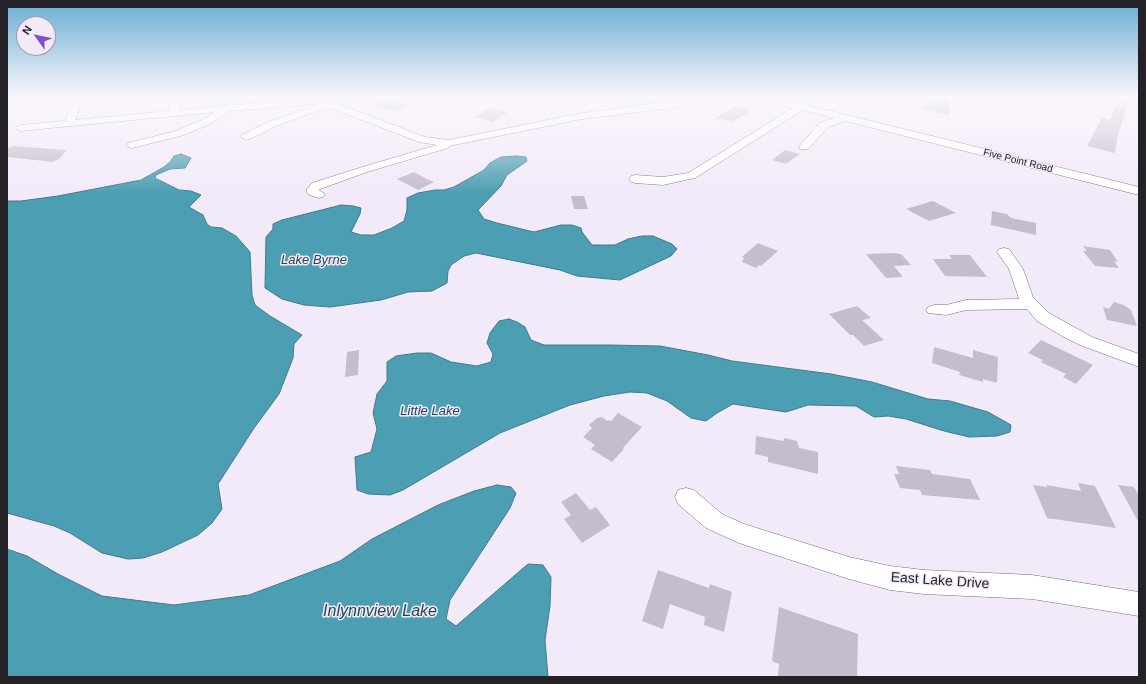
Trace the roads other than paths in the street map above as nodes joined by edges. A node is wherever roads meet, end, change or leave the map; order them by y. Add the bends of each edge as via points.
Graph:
1 (190, 129) edge
2 (263, 129) edge
3 (394, 129) edge
4 (519, 129) edge
5 (765, 129) edge
6 (820, 129) edge
7 (888, 129) edge
8 (246, 137) dead end
9 (456, 142) junction
10 (132, 145) dead end
11 (804, 147) dead end
12 (635, 179) dead end
13 (1139, 192) edge
14 (319, 194) dead end
15 (1004, 252) dead end
16 (1029, 304) junction
17 (934, 310) dead end
18 (1139, 361) edge
19 (686, 497) dead end
20 (1139, 604) edge

1 - 10 street
2 - 8 street
3 - 9 street via 423,140
4 - 9 street
5 - 12 street via 691,176 663,181
6 - 11 street
7 - 13 street, Five Point Road
9 - 14 street via 340,177 312,189
15 - 16 street via 1016,269
16 - 17 street via 966,305
16 - 18 street via 1043,317 1068,332
19 - 20 street, East Lake Drive via 714,521 739,534 890,578 1032,587

